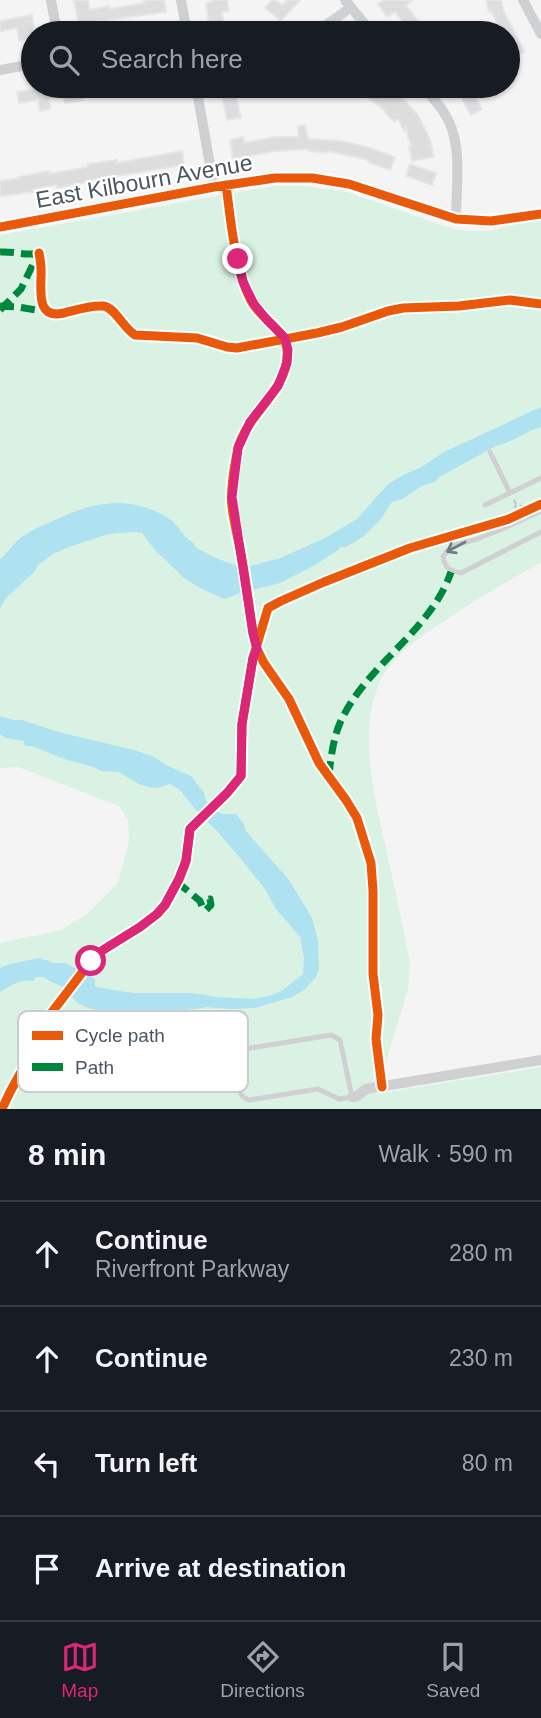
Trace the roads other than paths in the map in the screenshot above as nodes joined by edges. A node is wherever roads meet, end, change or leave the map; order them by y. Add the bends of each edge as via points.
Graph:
1 (51, 0) edge
2 (181, 0) edge
3 (523, 0) edge
4 (348, 4) edge
5 (55, 21) edge
6 (185, 21) edge
7 (329, 21) edge
8 (362, 21) edge
9 (541, 34) edge
10 (21, 66) edge
11 (0, 70) edge
12 (198, 98) edge
13 (432, 98) edge
14 (214, 187) junction
15 (541, 214) edge
16 (456, 219) junction
17 (0, 227) edge
18 (490, 452) dead end
19 (541, 478) edge
20 (510, 493) junction
21 (485, 505) dead end
22 (541, 511) edge
23 (541, 533) edge
24 (248, 1049) edge
25 (541, 1059) edge
26 (240, 1092) edge
27 (352, 1097) junction

1 - 5 street
2 - 6 street
3 - 9 street
4 - 7 street
4 - 8 street
10 - 11 street
12 - 14 street
13 - 16 street via 444,112 455,144
14 - 16 street, East Kilbourn Avenue via 312,178 349,184
14 - 17 street, East Kilbourn Avenue
15 - 16 street, East Kilbourn Avenue via 491,221
18 - 20 lane
19 - 20 lane
20 - 21 lane
22 -> 23 lane via 455,545 443,557 444,565 461,573
24 - 27 lane via 331,1035 340,1040
25 - 27 street via 366,1089
26 - 27 lane via 250,1100 318,1089 339,1099

